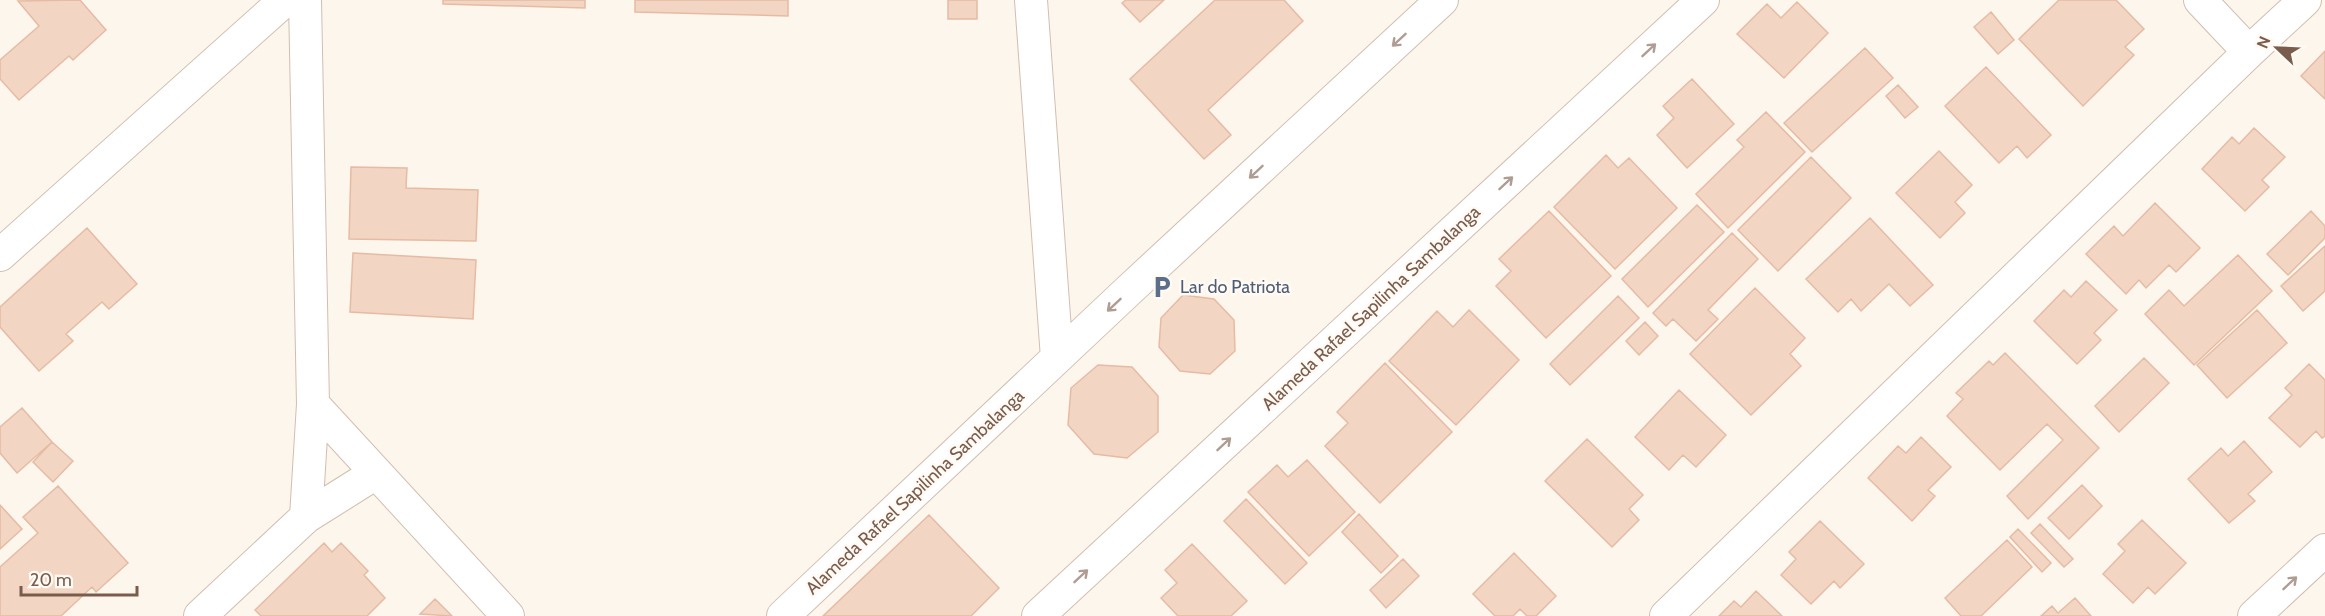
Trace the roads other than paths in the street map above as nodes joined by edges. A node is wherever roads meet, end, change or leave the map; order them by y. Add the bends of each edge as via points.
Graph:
1 (285, 0) edge
2 (305, 0) edge
3 (1031, 0) edge
4 (1442, 0) edge
5 (1703, 0) edge
6 (2200, 0) edge
7 (2305, 0) edge
8 (2248, 52) junction
9 (0, 255) edge
10 (1057, 358) junction
11 (313, 404) junction
12 (376, 473) junction
13 (306, 517) junction
14 (2325, 550) edge
15 (200, 616) edge
16 (508, 616) edge
17 (783, 616) edge
18 (1038, 616) edge
19 (1666, 616) edge
20 (2254, 616) edge

1 - 9 street
2 - 11 street
3 - 10 street
4 -> 10 street, Alameda Rafael Sapilinha Sambalanga
18 -> 5 street, Alameda Rafael Sapilinha Sambalanga
6 - 8 street
7 - 8 street
8 - 19 street
10 - 17 street, Alameda Rafael Sapilinha Sambalanga
11 - 12 street
11 - 13 street
12 - 13 street
12 - 16 street
13 - 15 street
20 -> 14 street

